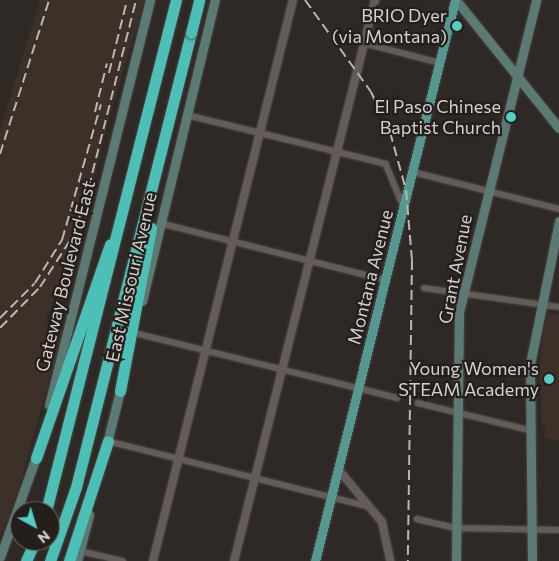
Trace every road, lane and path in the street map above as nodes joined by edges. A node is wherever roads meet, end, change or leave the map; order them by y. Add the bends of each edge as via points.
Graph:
1 (150, 0) edge
2 (171, 0) edge
3 (176, 0) edge
4 (192, 0) edge
5 (199, 0) edge
6 (294, 0) edge
7 (376, 0) edge
8 (456, 0) edge
9 (536, 0) edge
10 (214, 3) edge
11 (169, 28) junction
12 (364, 43) junction
13 (440, 62) junction
14 (517, 77) junction
15 (187, 115) junction
16 (559, 128) edge
17 (260, 133) junction
18 (338, 152) junction
19 (414, 172) junction
20 (156, 176) junction
21 (488, 191) junction
22 (126, 203) junction
23 (404, 208) junction
24 (559, 209) edge
25 (559, 221) edge
26 (160, 224) junction
27 (233, 242) junction
28 (310, 261) junction
29 (386, 280) junction
30 (424, 288) dead end
31 (462, 295) junction
32 (538, 305) junction
33 (559, 307) edge
34 (135, 333) junction
35 (206, 350) junction
36 (282, 370) junction
37 (358, 388) junction
38 (120, 391) junction
39 (397, 398) dead end
40 (418, 403) dead end
41 (457, 413) junction
42 (533, 431) junction
43 (108, 441) junction
44 (36, 458) junction
45 (179, 459) junction
46 (338, 469) junction
47 (255, 478) junction
48 (331, 497) junction
49 (49, 501) edge
50 (371, 507) junction
51 (417, 519) dead end
52 (456, 528) junction
53 (532, 530) junction
54 (559, 530) edge
55 (80, 551) junction
56 (0, 557) edge
57 (50, 561) edge
58 (69, 561) edge
59 (77, 561) edge
60 (123, 561) edge
61 (153, 561) edge
62 (234, 561) edge
63 (315, 561) edge
64 (390, 561) edge
65 (456, 561) edge
66 (532, 561) edge

1 - 44 main road, Gateway Boulevard East
2 - 11 highway
3 - 11 highway
4 - 10 main road
5 - 20 highway, bridge
6 - 17 street
7 - 12 street
8 - 13 main road, Montana Avenue
8 - 14 main road
9 - 14 main road, Grant Avenue
10 - 15 main road, East Missouri Avenue
11 - 22 highway
12 - 13 street
12 - 18 street
13 - 19 main road, Montana Avenue
14 - 16 main road
14 - 21 main road, Grant Avenue
15 - 17 street
15 - 26 main road, East Missouri Avenue
17 - 18 street
17 - 27 street
18 - 23 street via 389,166
18 - 28 street
19 - 21 street
19 - 23 main road, Montana Avenue
20 - 38 highway via 158,198
20 - 57 highway via 76,487
21 - 24 street
21 - 31 main road, Grant Avenue
22 - 44 highway
22 - 49 highway
23 - 29 main road, Montana Avenue
25 - 32 main road
26 - 27 street
26 - 34 main road, East Missouri Avenue
27 - 28 street
27 - 35 street
28 - 29 street
28 - 36 street
29 - 37 main road, Montana Avenue
30 - 31 street
31 - 32 street
31 - 41 main road, Grant Avenue
32 - 33 street
32 - 42 main road via 530,364
34 - 35 street
34 - 38 main road, East Missouri Avenue
35 - 36 street
35 - 45 street
36 - 37 street
36 - 47 street
37 - 39 street
37 - 46 main road, Montana Avenue
38 - 43 main road, East Missouri Avenue
40 - 41 street
41 - 42 street
41 - 52 main road, Grant Avenue
42 - 53 main road
43 - 45 street
43 - 55 main road, East Missouri Avenue
43 - 58 highway
44 - 56 main road, Gateway Boulevard East
45 - 47 street
45 - 61 street
46 - 48 main road, Montana Avenue
46 - 50 street
47 - 48 street
47 - 62 street
48 - 50 street
48 - 63 main road, Montana Avenue
50 - 64 street via 385,528
51 - 52 street
52 - 53 street
52 - 65 main road, Grant Avenue
53 - 54 street
53 - 66 main road
55 - 59 main road, East Missouri Avenue
55 - 60 street

